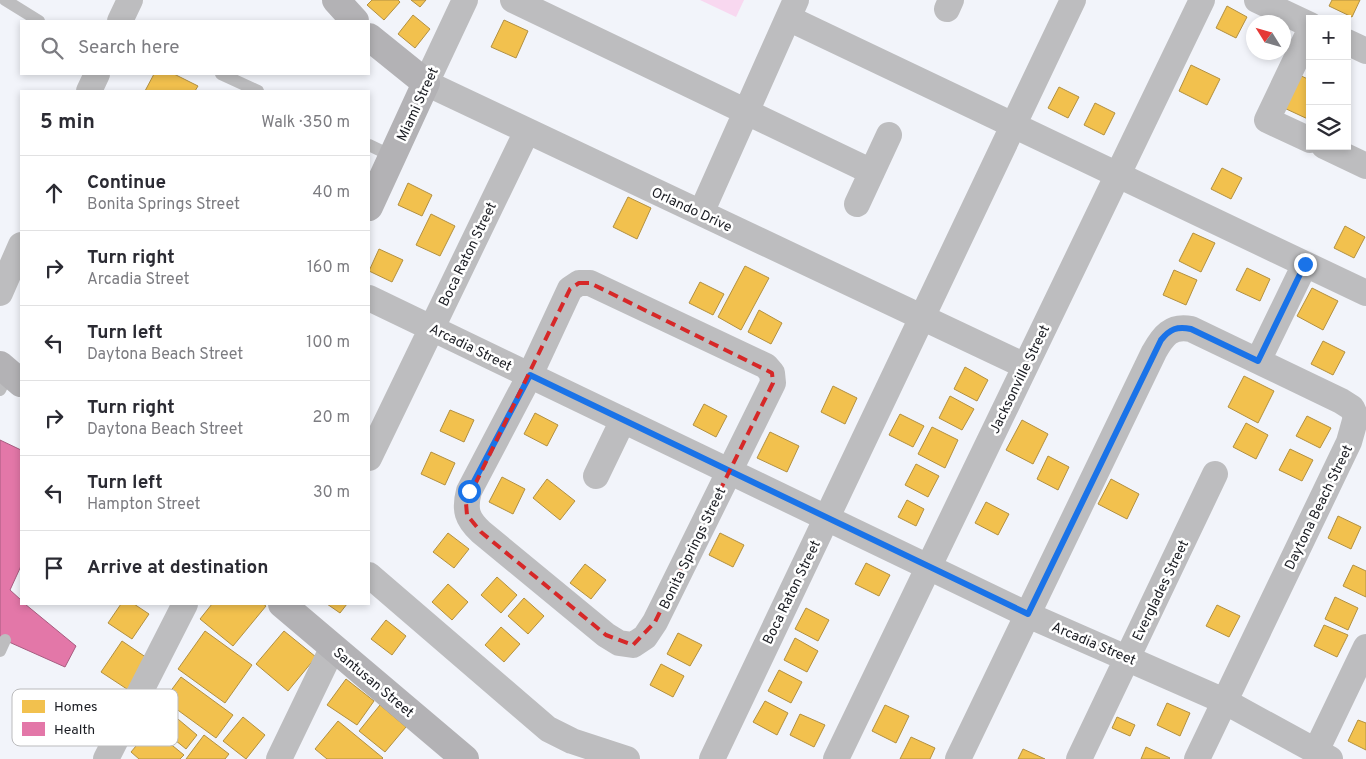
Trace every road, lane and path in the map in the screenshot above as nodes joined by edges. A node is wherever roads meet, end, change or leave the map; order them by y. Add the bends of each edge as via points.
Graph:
1 (5, 0) edge
2 (130, 0) edge
3 (336, 0) edge
4 (465, 0) edge
5 (513, 0) edge
6 (1073, 0) edge
7 (1202, 0) edge
8 (1257, 0) edge
9 (792, 9) edge
10 (38, 20) edge
11 (120, 20) edge
12 (354, 20) edge
13 (1306, 23) edge
14 (370, 38) edge
15 (1306, 38) edge
16 (1351, 44) edge
17 (1366, 51) edge
18 (97, 75) edge
19 (224, 75) edge
20 (426, 83) junction
21 (89, 90) edge
22 (256, 90) edge
23 (746, 112) junction
24 (1014, 125) junction
25 (527, 131) junction
26 (888, 135) dead end
27 (1306, 138) edge
28 (1332, 150) edge
29 (381, 151) edge
30 (1366, 166) edge
31 (872, 172) junction
32 (1117, 175) junction
33 (370, 203) edge
34 (856, 204) dead end
35 (701, 213) junction
36 (20, 247) edge
37 (1305, 264) junction
38 (0, 293) edge
39 (1366, 293) edge
40 (370, 298) edge
41 (923, 317) junction
42 (431, 328) junction
43 (1258, 361) junction
44 (1025, 366) junction
45 (530, 375) junction
46 (623, 420) junction
47 (370, 456) edge
48 (730, 471) junction
49 (1215, 474) dead end
50 (596, 476) dead end
51 (827, 518) junction
52 (928, 567) junction
53 (370, 577) edge
54 (184, 605) edge
55 (283, 605) edge
56 (1028, 614) junction
57 (1366, 647) edge
58 (333, 648) junction
59 (1127, 657) junction
60 (142, 689) edge
61 (1224, 701) junction
62 (113, 746) edge
63 (1323, 755) edge
64 (106, 759) edge
65 (279, 759) edge
66 (465, 759) edge
67 (627, 759) edge
68 (712, 759) edge
69 (836, 759) edge
70 (958, 759) edge
71 (1078, 759) edge
72 (1197, 759) edge

1 - 10 lane
2 - 11 street
3 - 12 street
4 - 20 street, Miami Street
5 - 23 street
6 - 24 street, Boca Raton Street
7 - 32 street, Jacksonville Street
8 - 13 street
9 - 23 street
9 - 24 street
14 - 20 street, Orlando Drive
15 - 27 street via 1267,120
16 - 17 street
18 - 21 street
19 - 22 lane
20 - 25 street, Orlando Drive
20 - 29 street, Miami Street
23 - 31 street
23 - 35 street
24 - 32 street
24 - 41 street, Boca Raton Street
25 - 35 street, Orlando Drive
25 - 42 street, Boca Raton Street
26 - 31 street
28 - 30 street
29 - 33 street, Miami Street
31 - 34 street
32 - 37 street
32 - 44 street, Jacksonville Street
35 - 41 street, Orlando Drive
36 - 38 street
37 - 39 street
37 - 43 street
40 - 42 street, Arcadia Street
41 - 44 street, Orlando Drive
41 - 51 street, Boca Raton Street
42 - 45 street, Arcadia Street
42 - 47 street, Boca Raton Street
43 - 56 street, Daytona Beach Street via 1191,329 1169,330 1154,352
43 - 61 street, Daytona Beach Street via 1341,401 1352,408 1356,416 1349,442
44 - 52 street, Jacksonville Street
45 - 46 street, Arcadia Street
45 - 48 street, Bonita Springs Street via 570,289 579,283 590,283 766,366 772,373 773,383
45 - 48 street, Bonita Springs Street via 469,491 466,515 489,538 619,643 633,645 645,637 656,622
46 - 48 street, Arcadia Street
46 - 50 street
48 - 51 street, Arcadia Street
49 - 59 street, Everglades Street
51 - 52 street, Arcadia Street
51 - 68 street, Boca Raton Street
52 - 56 street, Arcadia Street
52 - 69 street, Jacksonville Street
53 - 67 street via 548,729 572,741
54 - 60 street
55 - 58 street, Santusan Street
56 - 59 street, Arcadia Street
56 - 70 street, Daytona Beach Street
57 - 63 street
58 - 65 street
58 - 66 street, Santusan Street
59 - 61 street, Arcadia Street
59 - 71 street, Everglades Street
61 - 63 street, Arcadia Street
61 - 72 street, Daytona Beach Street
62 - 64 street

